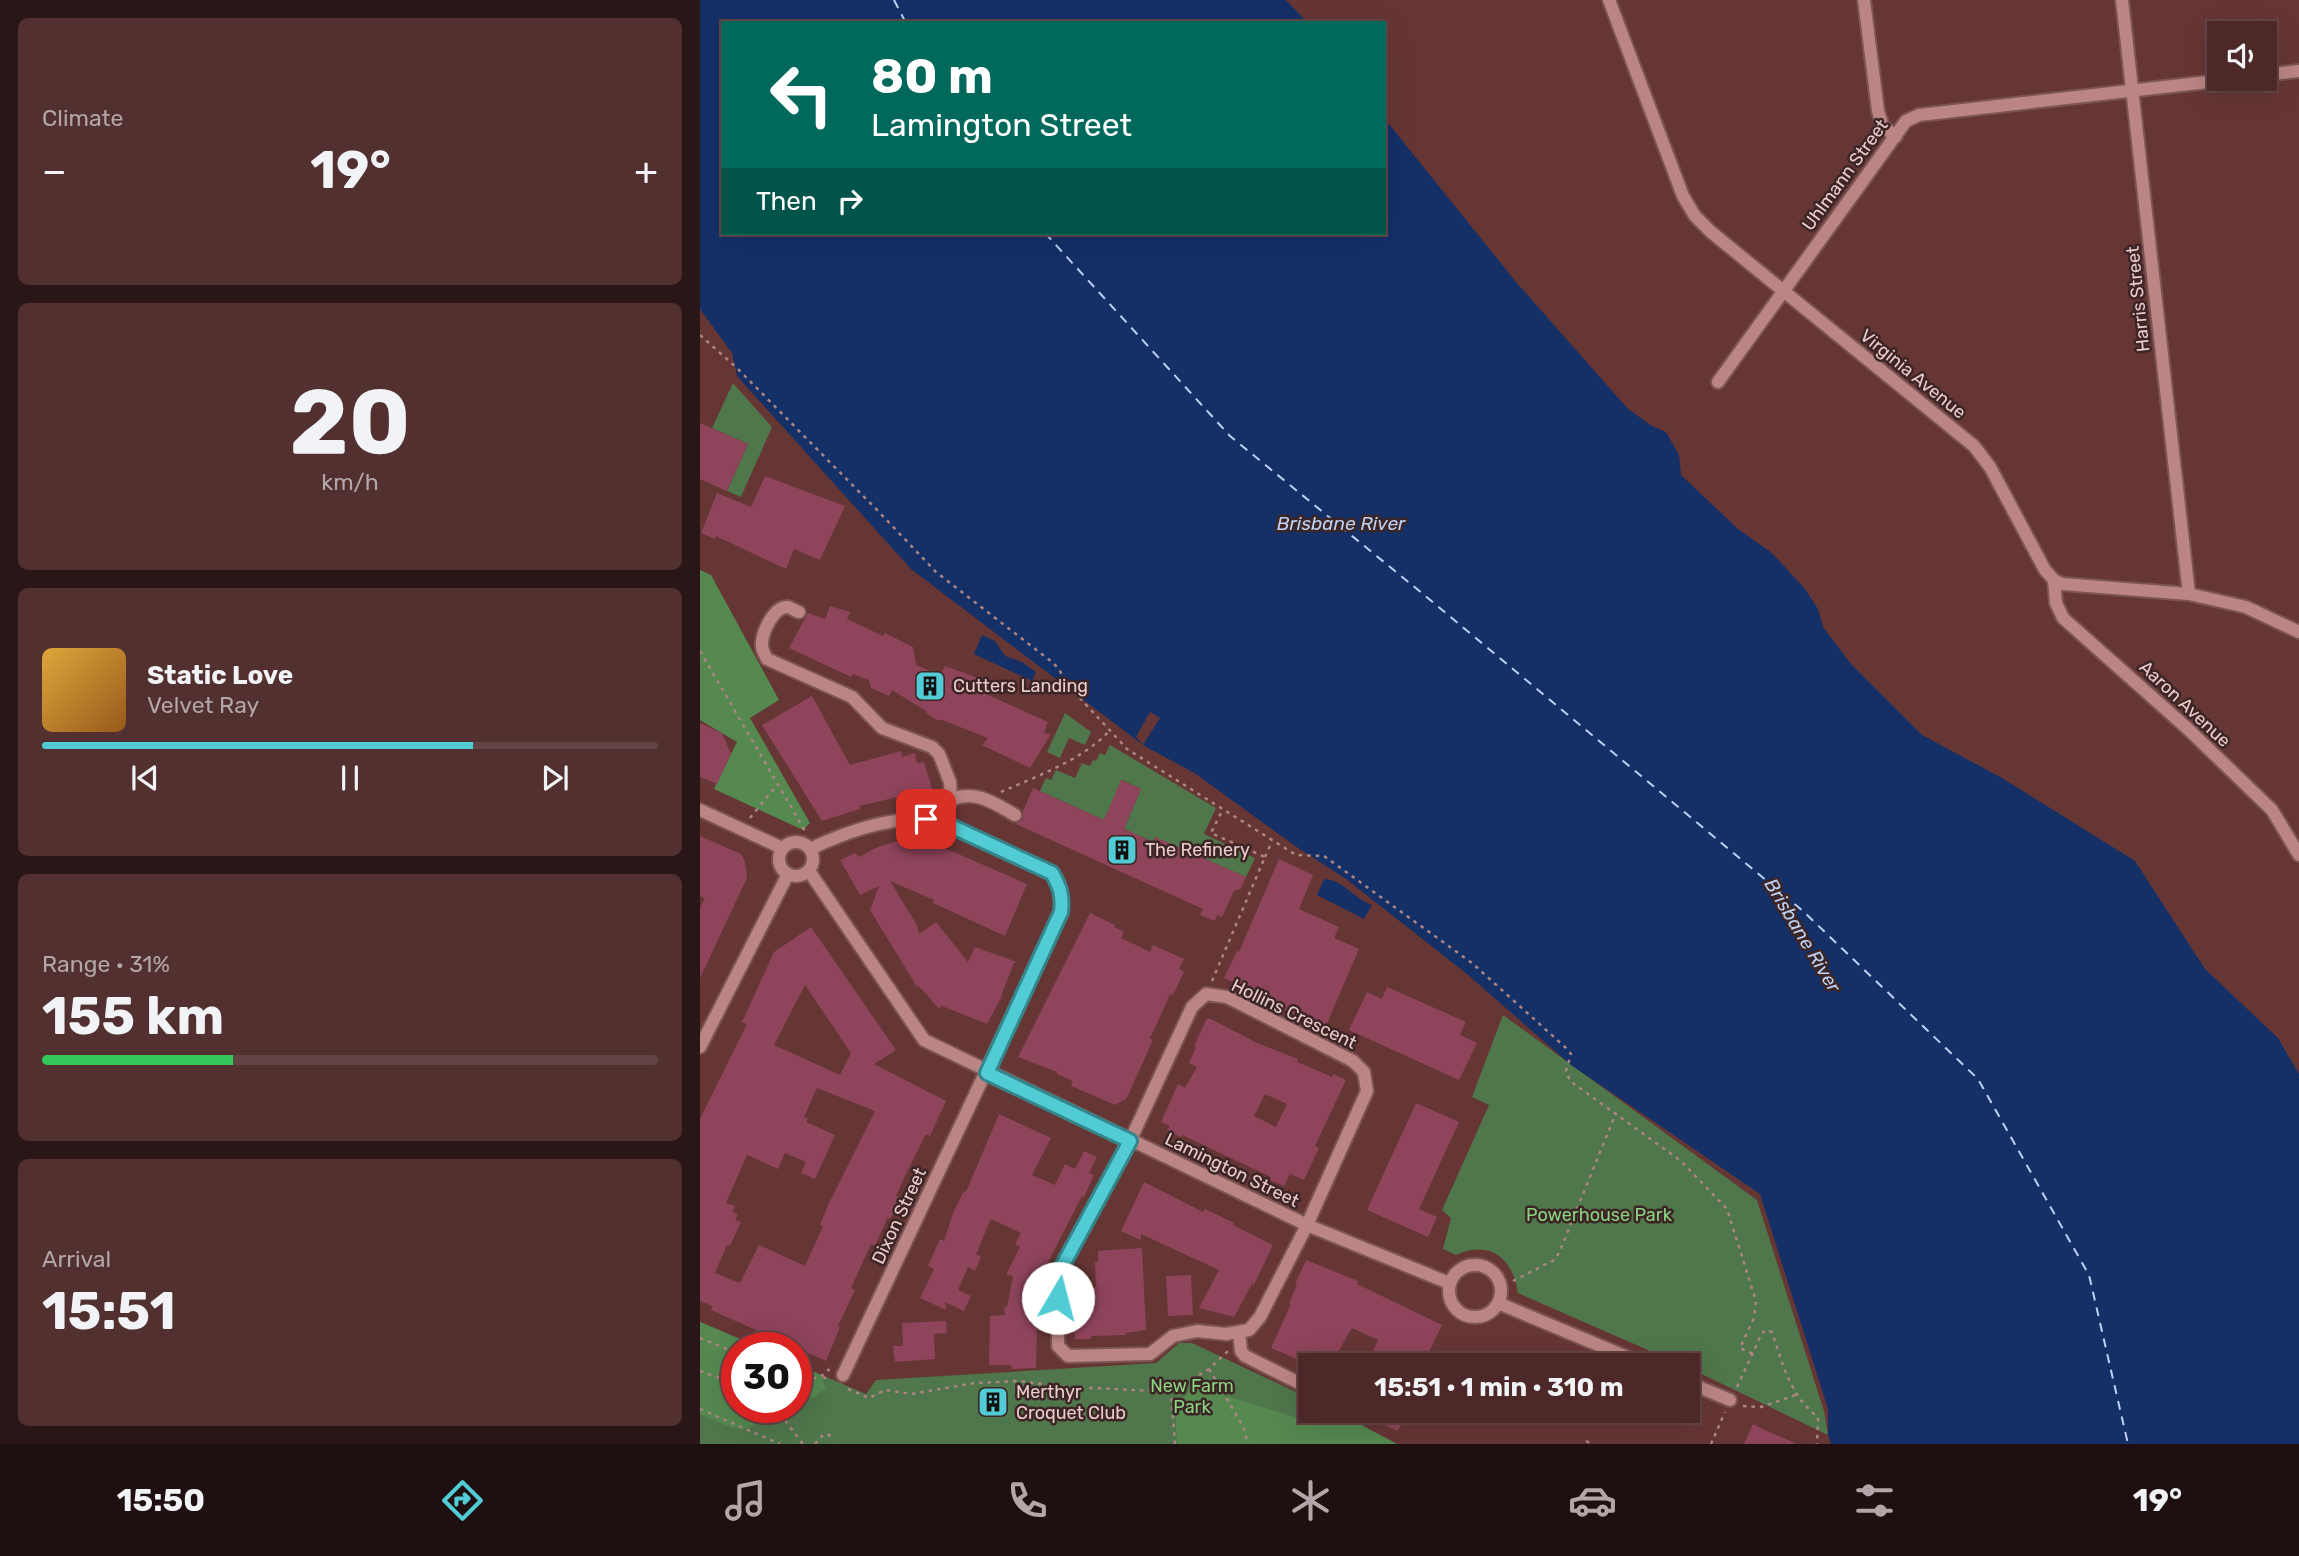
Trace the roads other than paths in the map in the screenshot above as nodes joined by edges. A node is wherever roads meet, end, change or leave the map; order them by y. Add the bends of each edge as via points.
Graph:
1 (1609, 0) edge
2 (1864, 0) edge
3 (2122, 0) edge
4 (2299, 71) edge
5 (2277, 74) edge
6 (2207, 82) edge
7 (2133, 91) junction
8 (1896, 136) junction
9 (1783, 292) junction
10 (1718, 382) dead end
11 (2054, 580) junction
12 (2189, 594) junction
13 (799, 612) dead end
14 (2299, 632) edge
15 (951, 800) junction
16 (700, 810) edge
17 (1015, 815) dead end
18 (942, 822) junction
19 (782, 848) junction
20 (810, 849) junction
21 (2299, 855) edge
22 (809, 871) junction
23 (788, 874) junction
24 (700, 1047) edge
25 (987, 1073) junction
26 (1130, 1141) junction
27 (1307, 1225) junction
28 (1449, 1283) junction
29 (1498, 1303) junction
30 (1239, 1336) junction
31 (1617, 1353) edge
32 (841, 1382) road end
33 (1298, 1382) edge
34 (1700, 1388) edge
35 (1730, 1400) road end

1 - 9 street, Virginia Avenue via 1683,197 1711,232
2 - 8 street via 1878,111 1883,127
3 - 7 street, Harris Street
4 - 5 street
6 - 7 street, Uhlmann Street
7 - 8 street, Uhlmann Street via 1919,115 1906,121
7 - 12 street, Harris Street
8 - 9 street, Uhlmann Street
9 - 10 street, Uhlmann Street
9 - 11 street, Virginia Avenue via 1974,446
11 - 12 street
11 - 21 street, Aaron Avenue via 2063,618 2272,810
12 - 14 street via 2246,607
13 - 15 street via 788,607 773,616 762,640 767,659 852,697 882,728 932,747 950,782
15 - 17 street via 974,795
15 - 18 street
16 - 19 street
18 - 20 street via 888,822
18 - 25 street, Dixon Street via 1052,873 1063,899
19 - 20 street via 796,842
19 - 23 street via 779,862
20 - 22 street
22 - 23 street via 799,876
22 - 25 street, Lamington Street via 924,1040
23 - 24 street
25 - 26 street, Lamington Street
25 - 32 street, Dixon Street
26 - 27 street, Lamington Street
26 - 27 street, Hollins Crescent via 1192,1007 1206,994 1238,1003 1353,1061 1364,1072 1367,1091
26 - 30 street, Hollins Crescent via 1058,1274 1058,1346 1068,1356 1150,1354 1173,1336 1198,1331
27 - 28 street, Lamington Street
27 - 30 street via 1260,1317
28 - 29 street via 1454,1307 1468,1316 1484,1315
28 - 29 street via 1467,1265 1485,1266 1501,1286
29 - 31 street
30 - 33 street via 1245,1356
34 - 35 street

